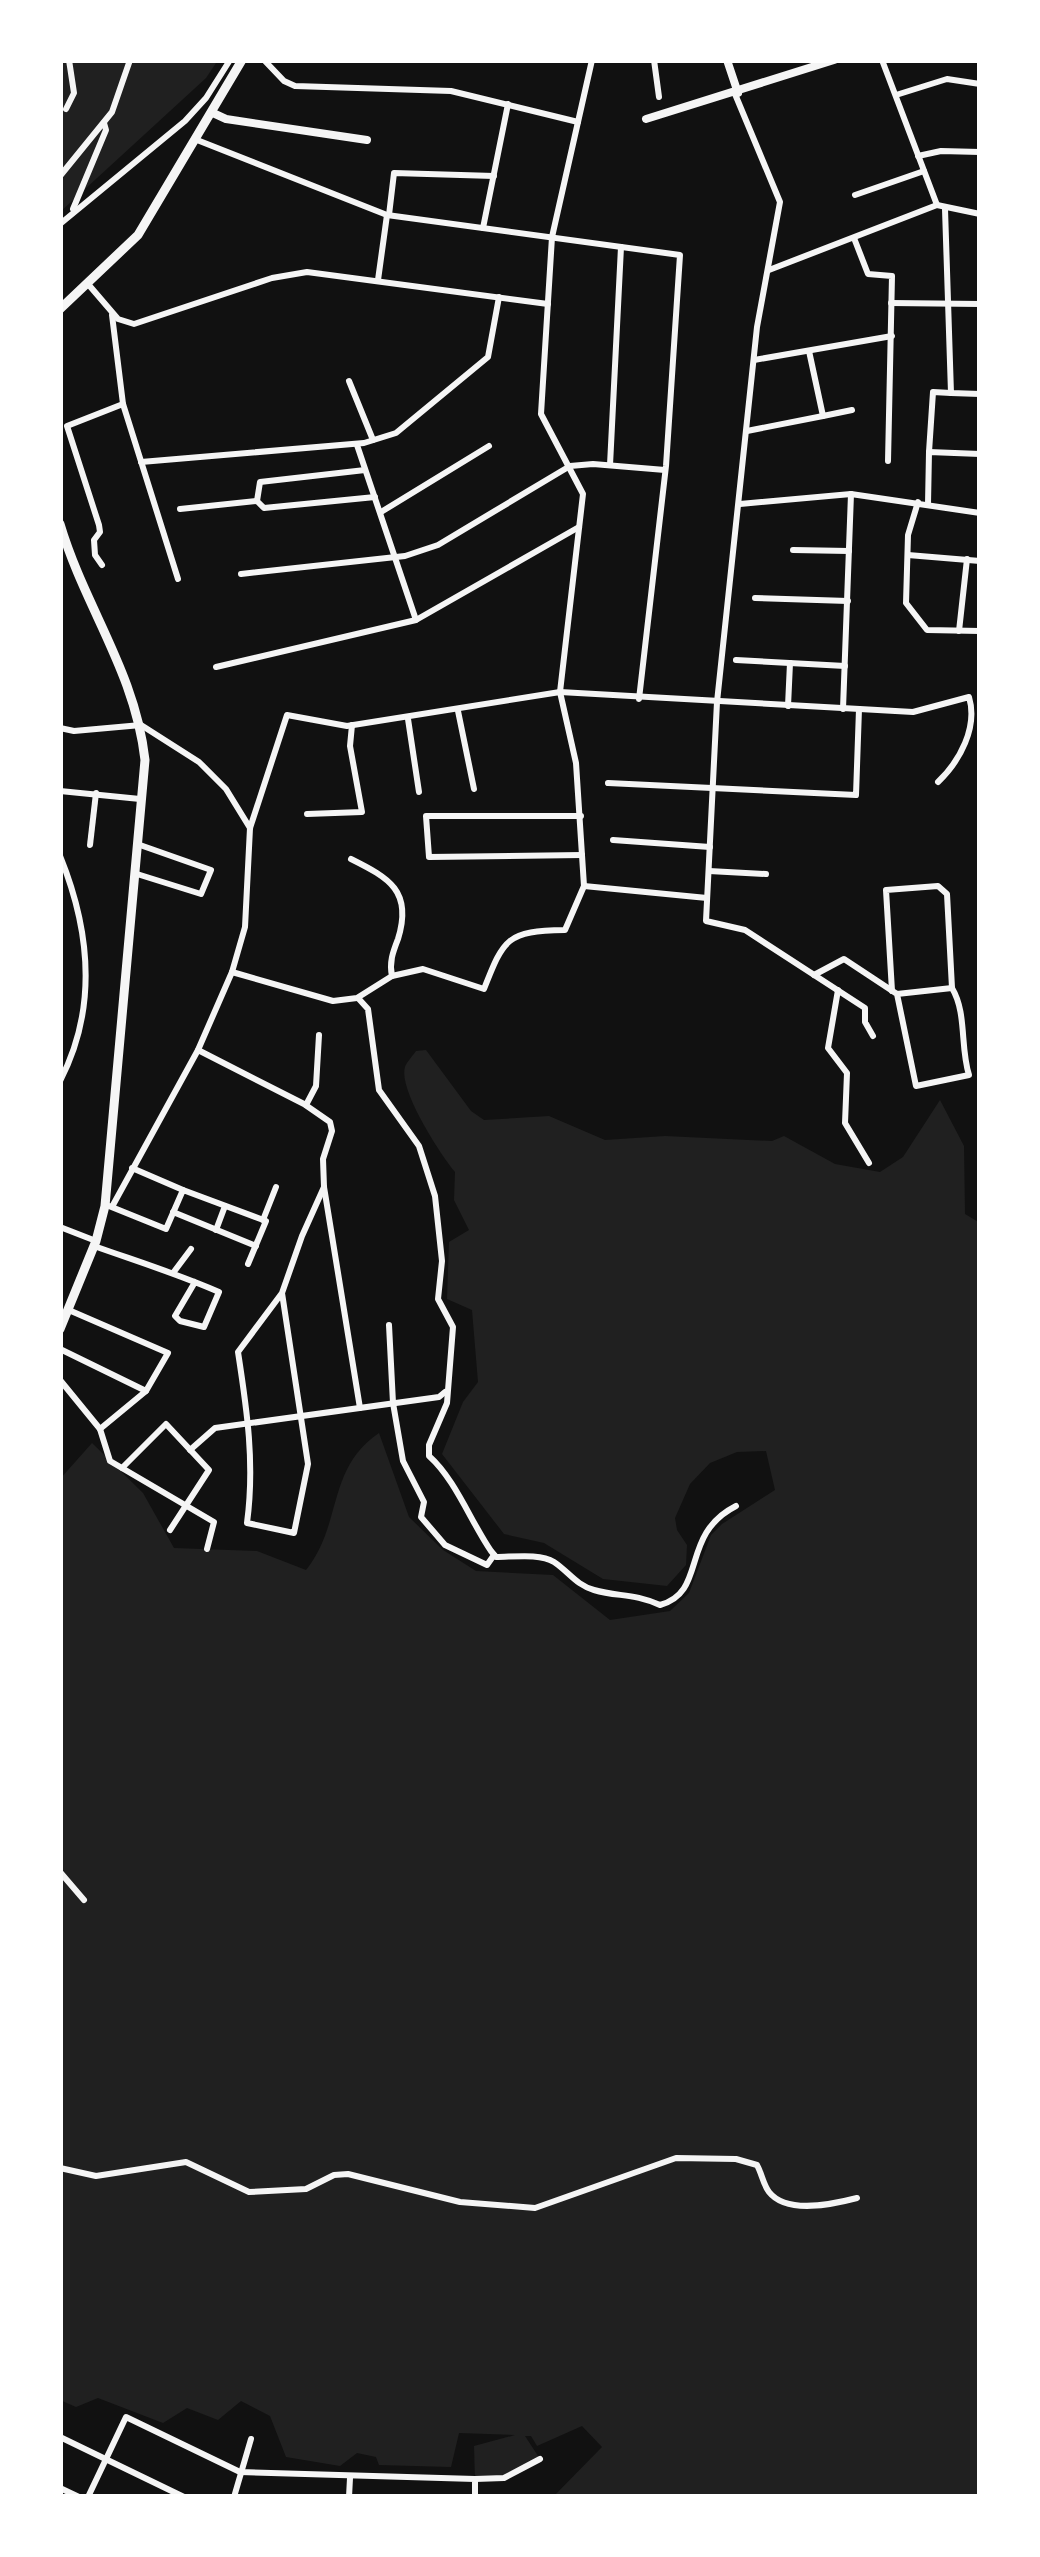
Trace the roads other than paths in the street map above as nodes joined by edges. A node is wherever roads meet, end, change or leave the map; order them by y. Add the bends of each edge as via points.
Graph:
1 (69, 60) edge
2 (130, 60) edge
3 (230, 60) edge
4 (242, 60) edge
5 (264, 60) edge
6 (592, 60) edge
7 (654, 60) edge
8 (727, 60) edge
9 (834, 60) edge
10 (882, 60) edge
11 (980, 84) edge
12 (736, 93) junction
13 (896, 95) junction
14 (659, 97) dead end
15 (508, 104) junction
16 (66, 109) dead end
17 (213, 113) junction
18 (646, 119) dead end
19 (578, 122) junction
20 (104, 123) junction
21 (197, 140) junction
22 (367, 140) dead end
23 (980, 152) edge
24 (918, 156) junction
25 (924, 171) junction
26 (60, 176) edge
27 (494, 176) junction
28 (855, 195) dead end
29 (941, 207) junction
30 (72, 212) junction
31 (980, 214) edge
32 (388, 215) junction
33 (60, 224) edge
34 (483, 228) junction
35 (552, 237) junction
36 (854, 238) junction
37 (621, 246) junction
38 (769, 270) junction
39 (378, 280) junction
40 (88, 284) junction
41 (499, 297) junction
42 (891, 303) junction
43 (548, 304) junction
44 (947, 304) junction
45 (980, 304) edge
46 (60, 309) edge
47 (112, 312) junction
48 (892, 336) junction
49 (809, 351) junction
50 (754, 360) junction
51 (349, 381) dead end
52 (951, 393) junction
53 (980, 394) edge
54 (123, 404) junction
55 (852, 410) dead end
56 (823, 416) junction
57 (747, 431) junction
58 (373, 440) junction
59 (357, 445) junction
60 (490, 446) dead end
61 (929, 452) junction
62 (980, 454) edge
63 (887, 461) dead end
64 (141, 462) junction
65 (610, 465) junction
66 (570, 466) junction
67 (365, 470) junction
68 (665, 470) junction
69 (850, 494) junction
70 (375, 497) junction
71 (257, 501) junction
72 (918, 502) junction
73 (739, 504) junction
74 (928, 504) junction
75 (180, 508) dead end
76 (381, 512) junction
77 (980, 513) edge
78 (60, 524) edge
79 (579, 527) junction
80 (793, 550) dead end
81 (849, 551) junction
82 (908, 555) junction
83 (395, 557) junction
84 (967, 559) junction
85 (980, 561) edge
86 (102, 565) dead end
87 (241, 574) dead end
88 (178, 579) dead end
89 (755, 598) dead end
90 (848, 601) junction
91 (416, 620) junction
92 (959, 632) junction
93 (980, 632) edge
94 (736, 660) dead end
95 (790, 663) junction
96 (845, 666) junction
97 (216, 667) dead end
98 (560, 692) junction
99 (639, 699) junction
100 (717, 702) junction
101 (788, 706) junction
102 (843, 709) junction
103 (859, 709) junction
104 (458, 711) junction
105 (408, 719) junction
106 (141, 725) junction
107 (352, 725) junction
108 (60, 728) edge
109 (938, 782) dead end
110 (608, 784) dead end
111 (473, 789) dead end
112 (712, 790) junction
113 (60, 791) edge
114 (419, 792) dead end
115 (96, 794) junction
116 (144, 800) junction
117 (308, 814) dead end
118 (581, 816) junction
119 (250, 828) junction
120 (614, 840) dead end
121 (90, 845) dead end
122 (140, 845) junction
123 (710, 847) junction
124 (582, 855) junction
125 (60, 856) edge
126 (351, 859) dead end
127 (709, 871) junction
128 (137, 874) junction
129 (766, 874) dead end
130 (584, 886) junction
131 (707, 898) junction
132 (232, 972) junction
133 (814, 974) junction
134 (392, 976) junction
135 (952, 988) junction
136 (838, 990) junction
137 (895, 993) junction
138 (357, 998) junction
139 (319, 1036) dead end
140 (873, 1036) dead end
141 (198, 1050) junction
142 (60, 1081) edge
143 (306, 1105) junction
144 (868, 1163) dead end
145 (132, 1168) junction
146 (276, 1187) dead end
147 (324, 1187) junction
148 (184, 1190) junction
149 (109, 1206) junction
150 (225, 1206) junction
151 (173, 1213) junction
152 (263, 1220) junction
153 (60, 1227) edge
154 (217, 1230) junction
155 (95, 1244) junction
156 (256, 1246) junction
157 (191, 1249) dead end
158 (248, 1264) dead end
159 (173, 1273) junction
160 (195, 1282) junction
161 (282, 1293) junction
162 (70, 1311) junction
163 (389, 1325) dead end
164 (60, 1329) edge
165 (60, 1349) edge
166 (60, 1380) edge
167 (146, 1391) junction
168 (445, 1392) junction
169 (393, 1403) junction
170 (360, 1408) junction
171 (300, 1417) junction
172 (249, 1425) junction
173 (100, 1429) junction
174 (190, 1450) junction
175 (122, 1468) junction
176 (184, 1504) junction
177 (736, 1506) dead end
178 (170, 1530) dead end
179 (207, 1549) dead end
180 (494, 1555) junction
181 (60, 1872) edge
182 (84, 1900) dead end
183 (60, 2168) edge
184 (857, 2198) dead end
185 (60, 2438) edge
186 (251, 2439) dead end
187 (540, 2458) dead end
188 (106, 2460) junction
189 (240, 2472) junction
190 (350, 2478) junction
191 (475, 2479) junction
192 (60, 2488) edge
193 (84, 2497) edge
194 (184, 2497) edge
195 (234, 2497) edge
196 (350, 2497) edge
197 (475, 2497) edge

1 - 16 street via 74,93
2 - 20 street
3 - 30 street via 185,121
4 - 17 main road
5 - 15 street via 295,86 452,91
6 - 19 street
7 - 14 street
8 - 12 street
9 - 12 street
10 - 13 street
11 - 13 street via 947,80
12 - 18 street
12 - 38 street via 780,202
13 - 24 street
15 - 19 street
15 - 27 street
17 - 21 main road
17 - 22 street
19 - 35 street
20 - 26 street
20 - 30 street
21 - 32 street
21 - 40 main road via 138,235
23 - 24 street
24 - 25 street
25 - 28 street
25 - 29 street
27 - 32 street via 394,173
27 - 34 street
29 - 31 street
29 - 36 street
29 - 44 street
30 - 33 street
32 - 34 street
32 - 39 street
34 - 35 street
35 - 37 street
35 - 43 street
36 - 38 street
36 - 42 street via 868,274 892,276
37 - 65 street
37 - 68 street via 680,254
38 - 50 street
39 - 41 street
39 - 47 street via 297,273 139,323
40 - 46 main road
40 - 47 street
41 - 43 street
41 - 58 street via 488,357 396,433
42 - 44 street
42 - 48 street
43 - 66 street via 541,414
44 - 45 street
44 - 52 street
47 - 54 street
48 - 49 street
48 - 63 street
49 - 50 street
49 - 56 street
50 - 57 street
51 - 58 street
52 - 53 street
52 - 61 street via 933,392
54 - 64 street
54 - 86 street via 67,426 99,525 95,555
55 - 56 street
56 - 57 street
57 - 73 street
58 - 59 street
59 - 64 street
59 - 67 street
60 - 76 street
61 - 62 street
61 - 74 street
64 - 88 street
65 - 66 street
65 - 68 street
66 - 79 street via 583,494
66 - 83 street via 438,545
67 - 70 street
67 - 71 street via 260,482
68 - 99 street
69 - 72 street
69 - 73 street
69 - 81 street
70 - 71 street via 264,508
70 - 76 street
71 - 75 street
72 - 74 street
72 - 82 street
73 - 100 street
74 - 77 street
76 - 83 street
78 - 106 main road
79 - 91 street
79 - 98 street
80 - 81 street
81 - 90 street
82 - 84 street
82 - 92 street via 906,603 927,630
83 - 87 street
83 - 91 street
84 - 85 street
84 - 92 street
89 - 90 street
90 - 96 street
91 - 97 street
92 - 93 street
94 - 95 street
95 - 96 street
95 - 101 street
96 - 102 street
98 - 99 street
98 - 104 street
98 - 118 street
99 - 100 street
100 - 101 street
100 - 112 street
101 - 102 street
102 - 103 street
103 - 109 street via 913,712 969,697 972,722 960,761
103 - 112 street via 856,795
104 - 105 street
104 - 111 street
105 - 107 street
105 - 114 street
106 - 108 street
106 - 116 main road
106 - 119 street via 199,762
107 - 117 street via 362,812
107 - 119 street via 287,716
110 - 112 street
112 - 123 street
113 - 115 street
115 - 116 street
115 - 121 street
116 - 122 main road
118 - 124 street
118 - 124 street via 426,816 429,857
119 - 132 street via 245,926
120 - 123 street
122 - 128 main road
122 - 128 street via 211,870 201,894
123 - 127 street
124 - 130 street
125 - 142 street via 84,932 87,980
126 - 134 street via 389,879 403,905
127 - 129 street
127 - 131 street
128 - 149 main road
130 - 131 street
130 - 134 street via 565,930 501,945 484,988 423,969
131 - 133 street via 706,921 745,930
132 - 138 street via 311,998
132 - 141 street
133 - 136 street
133 - 137 street via 844,959
134 - 138 street
135 - 137 street
135 - 137 street via 969,1075 916,1086
135 - 137 street via 947,894 938,886 886,890
136 - 140 street via 865,1008
136 - 144 street via 828,1048 847,1073 845,1123
138 - 168 street via 368,1009 379,1090 419,1146 435,1196 438,1299 453,1327
139 - 143 street via 316,1086
141 - 143 street
141 - 145 street
143 - 147 street via 332,1131
145 - 148 street
145 - 149 street
146 - 152 street
147 - 161 street
147 - 170 street
148 - 150 street
148 - 151 street
149 - 151 street via 166,1229
149 - 155 main road
150 - 152 street
150 - 154 street
151 - 154 street
152 - 156 street
153 - 155 street
154 - 156 street
155 - 159 street
155 - 162 main road
156 - 158 street
157 - 159 street
159 - 160 street
160 - 160 street via 219,1292 204,1327 175,1316
161 - 171 street
161 - 172 street via 238,1352
162 - 164 main road
162 - 167 street via 168,1353
163 - 169 street
165 - 167 street
166 - 173 street
167 - 173 street
168 - 169 street
168 - 180 street via 429,1456
169 - 170 street
169 - 180 street via 403,1461 422,1494 421,1517 446,1545 487,1564
170 - 171 street
171 - 172 street
171 - 172 street via 308,1464 294,1533 247,1523
172 - 174 street via 215,1428
173 - 175 street via 110,1461
174 - 175 street via 166,1424
174 - 176 street via 209,1470
175 - 176 street
176 - 178 street
176 - 179 street via 214,1522
177 - 180 street via 716,1516 702,1538 682,1595 660,1605 597,1592 544,1558
181 - 182 street
183 - 184 street via 96,2176 186,2162 249,2192 306,2189 347,2174 460,2202 535,2208 662,2162 706,2158 757,2164 781,2201
185 - 188 street
186 - 189 street
187 - 191 street via 504,2478
188 - 189 street via 126,2417
188 - 193 street
188 - 194 street
189 - 190 street
189 - 195 street
190 - 191 street
190 - 196 street
191 - 197 street
192 - 193 street

